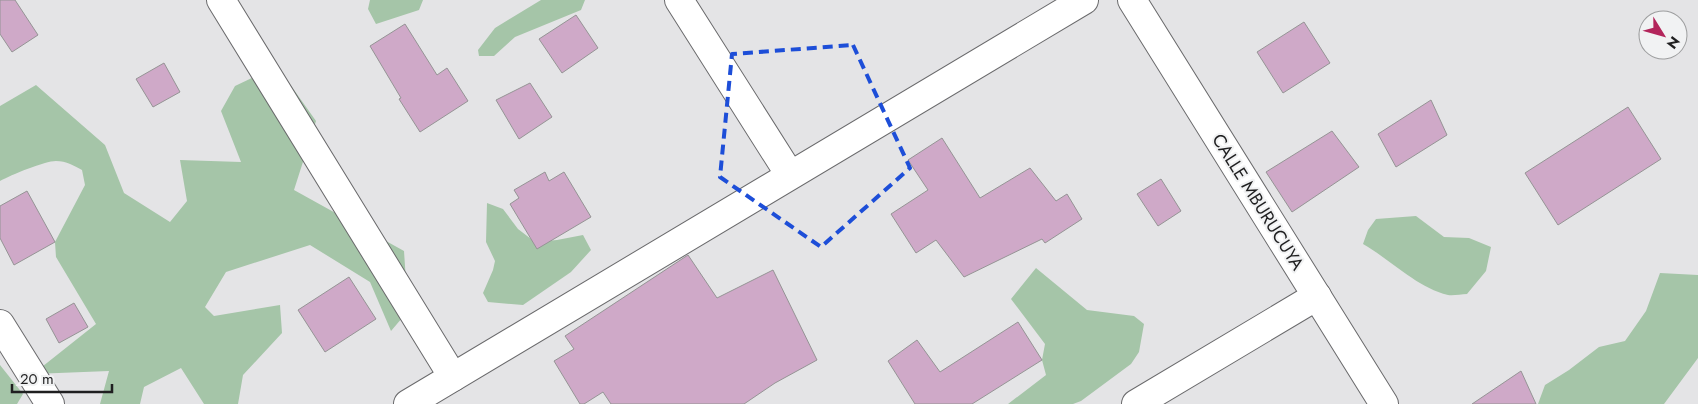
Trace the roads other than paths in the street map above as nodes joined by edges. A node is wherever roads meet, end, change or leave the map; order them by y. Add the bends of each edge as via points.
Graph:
1 (221, 0) edge
2 (679, 0) edge
3 (1084, 0) edge
4 (1132, 0) edge
5 (790, 175) junction
6 (1317, 296) junction
7 (0, 324) edge
8 (453, 377) junction
9 (50, 404) edge
10 (408, 404) edge
11 (1136, 404) edge
12 (1384, 404) edge

1 - 8 street
2 - 5 street
3 - 5 street
4 - 6 street, CALLE MBURUCUYA
5 - 8 street
6 - 11 street
6 - 12 street, CALLE MBURUCUYA
7 - 9 street
8 - 10 street

